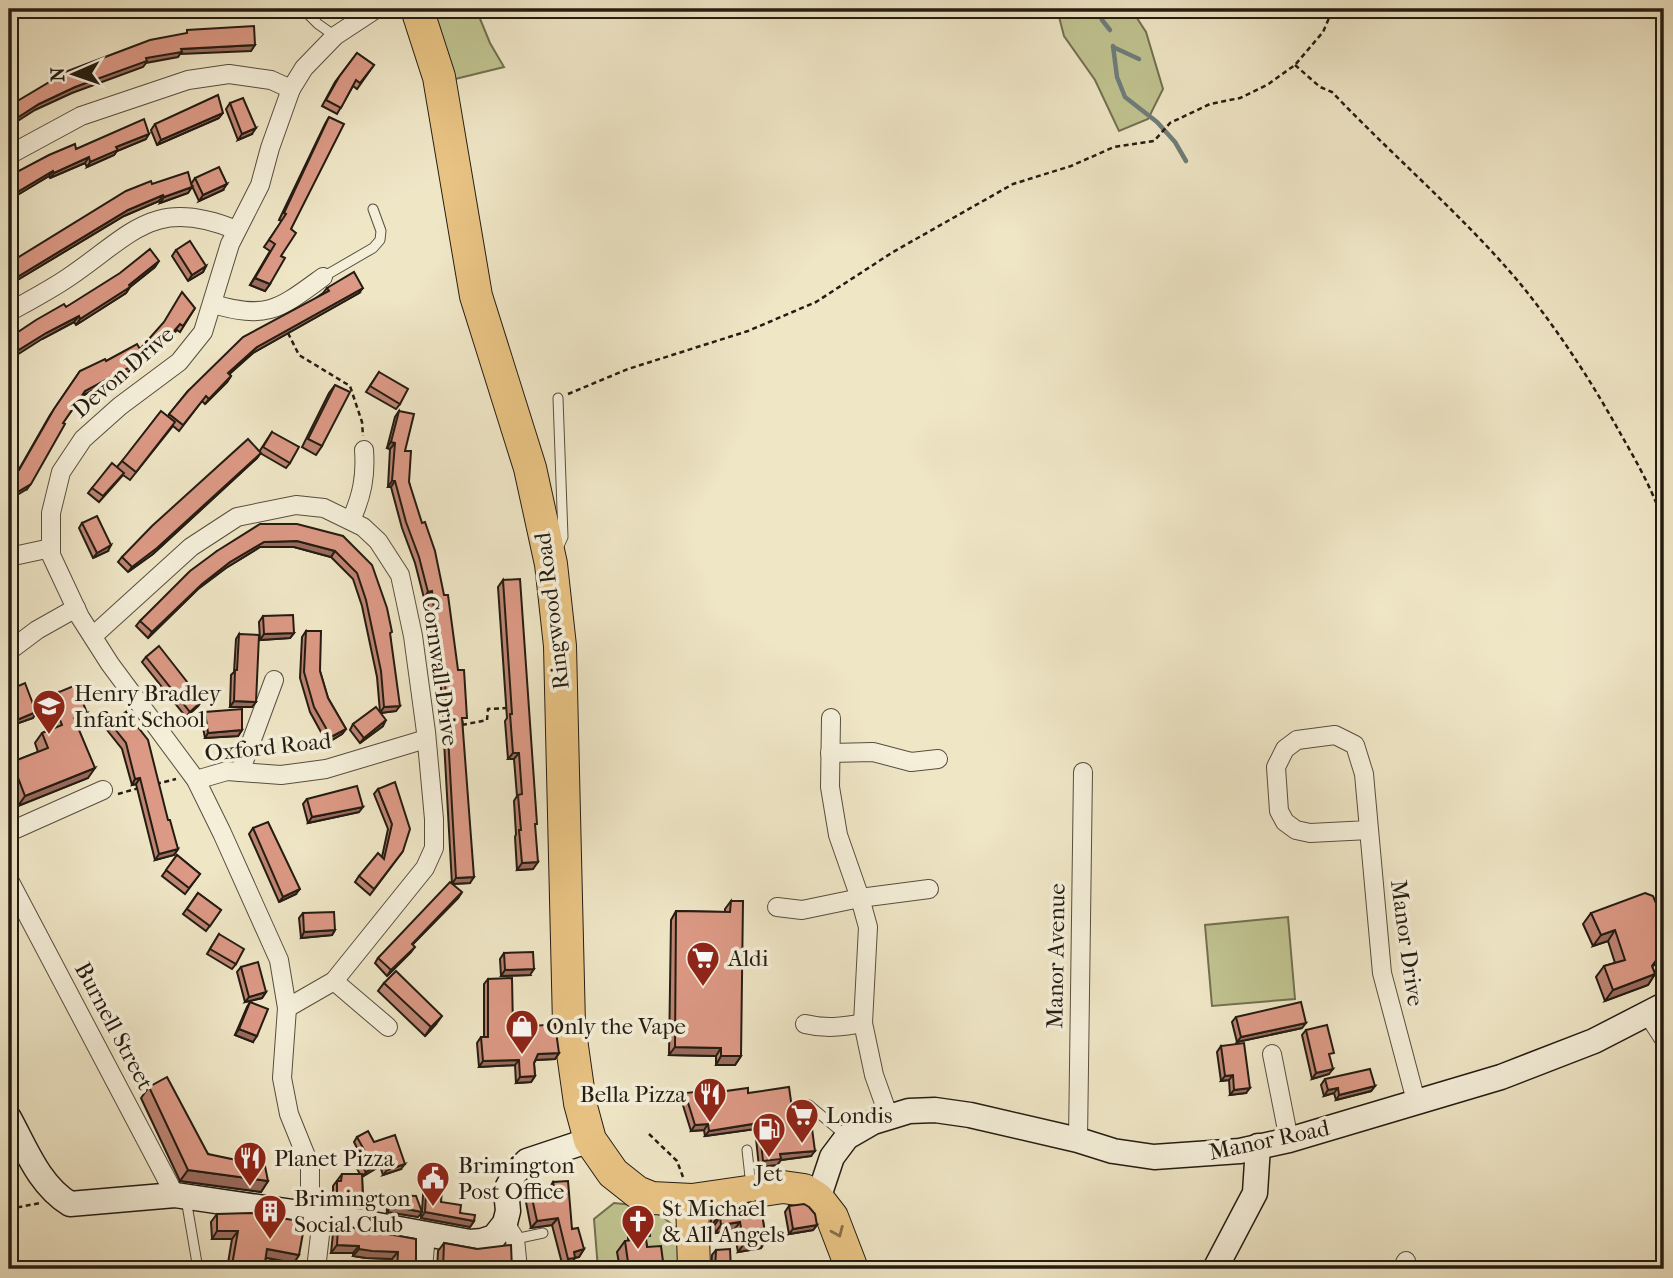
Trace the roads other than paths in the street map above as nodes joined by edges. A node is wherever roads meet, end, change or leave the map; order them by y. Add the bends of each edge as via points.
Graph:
1 (303, 9) edge
2 (376, 9) edge
3 (417, 9) edge
4 (335, 36) junction
5 (291, 89) junction
6 (9, 155) edge
7 (373, 209) dead end
8 (236, 230) junction
9 (323, 277) joint
10 (213, 303) junction
11 (9, 312) edge
12 (558, 398) road end
13 (364, 450) road end
14 (351, 520) junction
15 (51, 548) junction
16 (9, 557) edge
17 (551, 564) junction
18 (76, 608) junction
19 (93, 636) junction
20 (9, 652) edge
21 (274, 680) dead end
22 (831, 718) dead end
23 (426, 739) junction
24 (830, 752) junction
25 (938, 759) dead end
26 (240, 772) junction
27 (1083, 772) dead end
28 (194, 777) junction
29 (103, 790) road end
30 (1369, 830) junction
31 (9, 832) edge
32 (9, 880) edge
33 (929, 889) dead end
34 (860, 898) junction
35 (777, 907) dead end
36 (334, 981) junction
37 (287, 1009) junction
38 (1656, 1009) edge
39 (863, 1023) junction
40 (805, 1024) dead end
41 (388, 1027) dead end
42 (1664, 1040) edge
43 (1272, 1054) dead end
44 (1416, 1101) junction
45 (809, 1105) dead end
46 (889, 1117) junction
47 (9, 1118) edge
48 (847, 1137) junction
49 (590, 1140) junction
50 (1078, 1140) junction
51 (1289, 1140) junction
52 (1258, 1146) junction
53 (747, 1150) dead end
54 (752, 1191) junction
55 (181, 1196) junction
56 (652, 1198) junction
57 (818, 1199) junction
58 (692, 1200) junction
59 (316, 1217) junction
60 (510, 1231) junction
61 (543, 1233) edge
62 (426, 1234) junction
63 (694, 1259) edge
64 (198, 1269) edge
65 (316, 1269) edge
66 (423, 1269) edge
67 (517, 1269) edge
68 (852, 1269) edge
69 (1215, 1269) edge

1 - 4 lane
2 - 4 street, Devon Drive
3 - 17 highway, Ringwood Road via 439,77 477,296 530,468
4 - 5 street, Devon Drive
5 - 6 street via 271,80 229,74 188,80 81,116
5 - 8 street, Devon Drive via 260,185
7 - 9 lane via 380,240
8 - 10 street, Devon Drive
8 - 11 street via 190,216 146,223 67,279
9 - 10 street via 275,308 242,312
10 - 15 street, Devon Drive via 203,332 179,362 83,439 61,472 51,513
12 - 17 lane via 563,537
13 - 14 street via 366,476
14 - 19 street, Cornwall Drive via 324,508 296,505 237,517 191,547
14 - 23 street, Cornwall Drive via 378,541 400,575 414,636
15 - 16 street
15 - 18 street, Devon Drive
17 - 49 highway, Ringwood Road via 561,646 569,1026
18 - 19 street, Devon Drive
18 - 20 street
19 - 28 street, Devon Drive
21 - 26 street
22 - 24 street
23 - 26 street, Oxford Road via 326,769 281,775
23 - 36 street, Cornwall Drive via 433,848 425,868
24 - 25 street via 873,752 911,762
24 - 34 street via 838,835
26 - 28 street, Oxford Road
27 - 50 street, Manor Avenue
28 - 37 street, Devon Drive via 279,960
29 - 31 street
30 - 30 street, Manor Drive via 1364,774 1354,745 1335,735 1297,740 1285,748 1276,767 1284,822 1310,833
30 - 44 street, Manor Drive via 1382,973
32 - 55 street, Burnell Street
33 - 34 street
34 - 35 street via 802,910
34 - 39 street via 868,927
36 - 37 street, Cornwall Drive
36 - 41 street
37 - 59 street, Devon Drive via 282,1078 289,1114 310,1166
38 - 42 street
38 - 44 street, Manor Road via 1594,1041 1501,1077
39 - 40 street via 820,1028
39 - 46 street
43 - 51 street
44 - 51 street, Manor Road
45 - 48 lane
46 - 48 street, Manor Road
46 - 50 street, Manor Road via 935,1110
47 - 55 street via 42,1179 70,1203
48 - 57 street via 832,1157
49 - 56 highway, Ringwood Road via 612,1173
49 - 60 street via 527,1161 515,1173 506,1191
50 - 52 street, Manor Road via 1154,1157
51 - 52 street, Manor Road
52 - 69 street via 1255,1193
53 - 54 lane
54 - 57 highway, Ringwood Road via 783,1187 804,1190
54 - 58 highway, Ringwood Road
55 - 59 street
55 - 64 lane
56 - 58 highway, Ringwood Road
56 - 63 highway, Ringwood Road via 674,1220
57 -> 68 highway via 832,1217
58 - 63 highway
59 - 62 street
59 - 65 street, Devon Drive
60 - 61 lane
60 - 62 street via 470,1242
60 - 67 street
62 - 66 street

